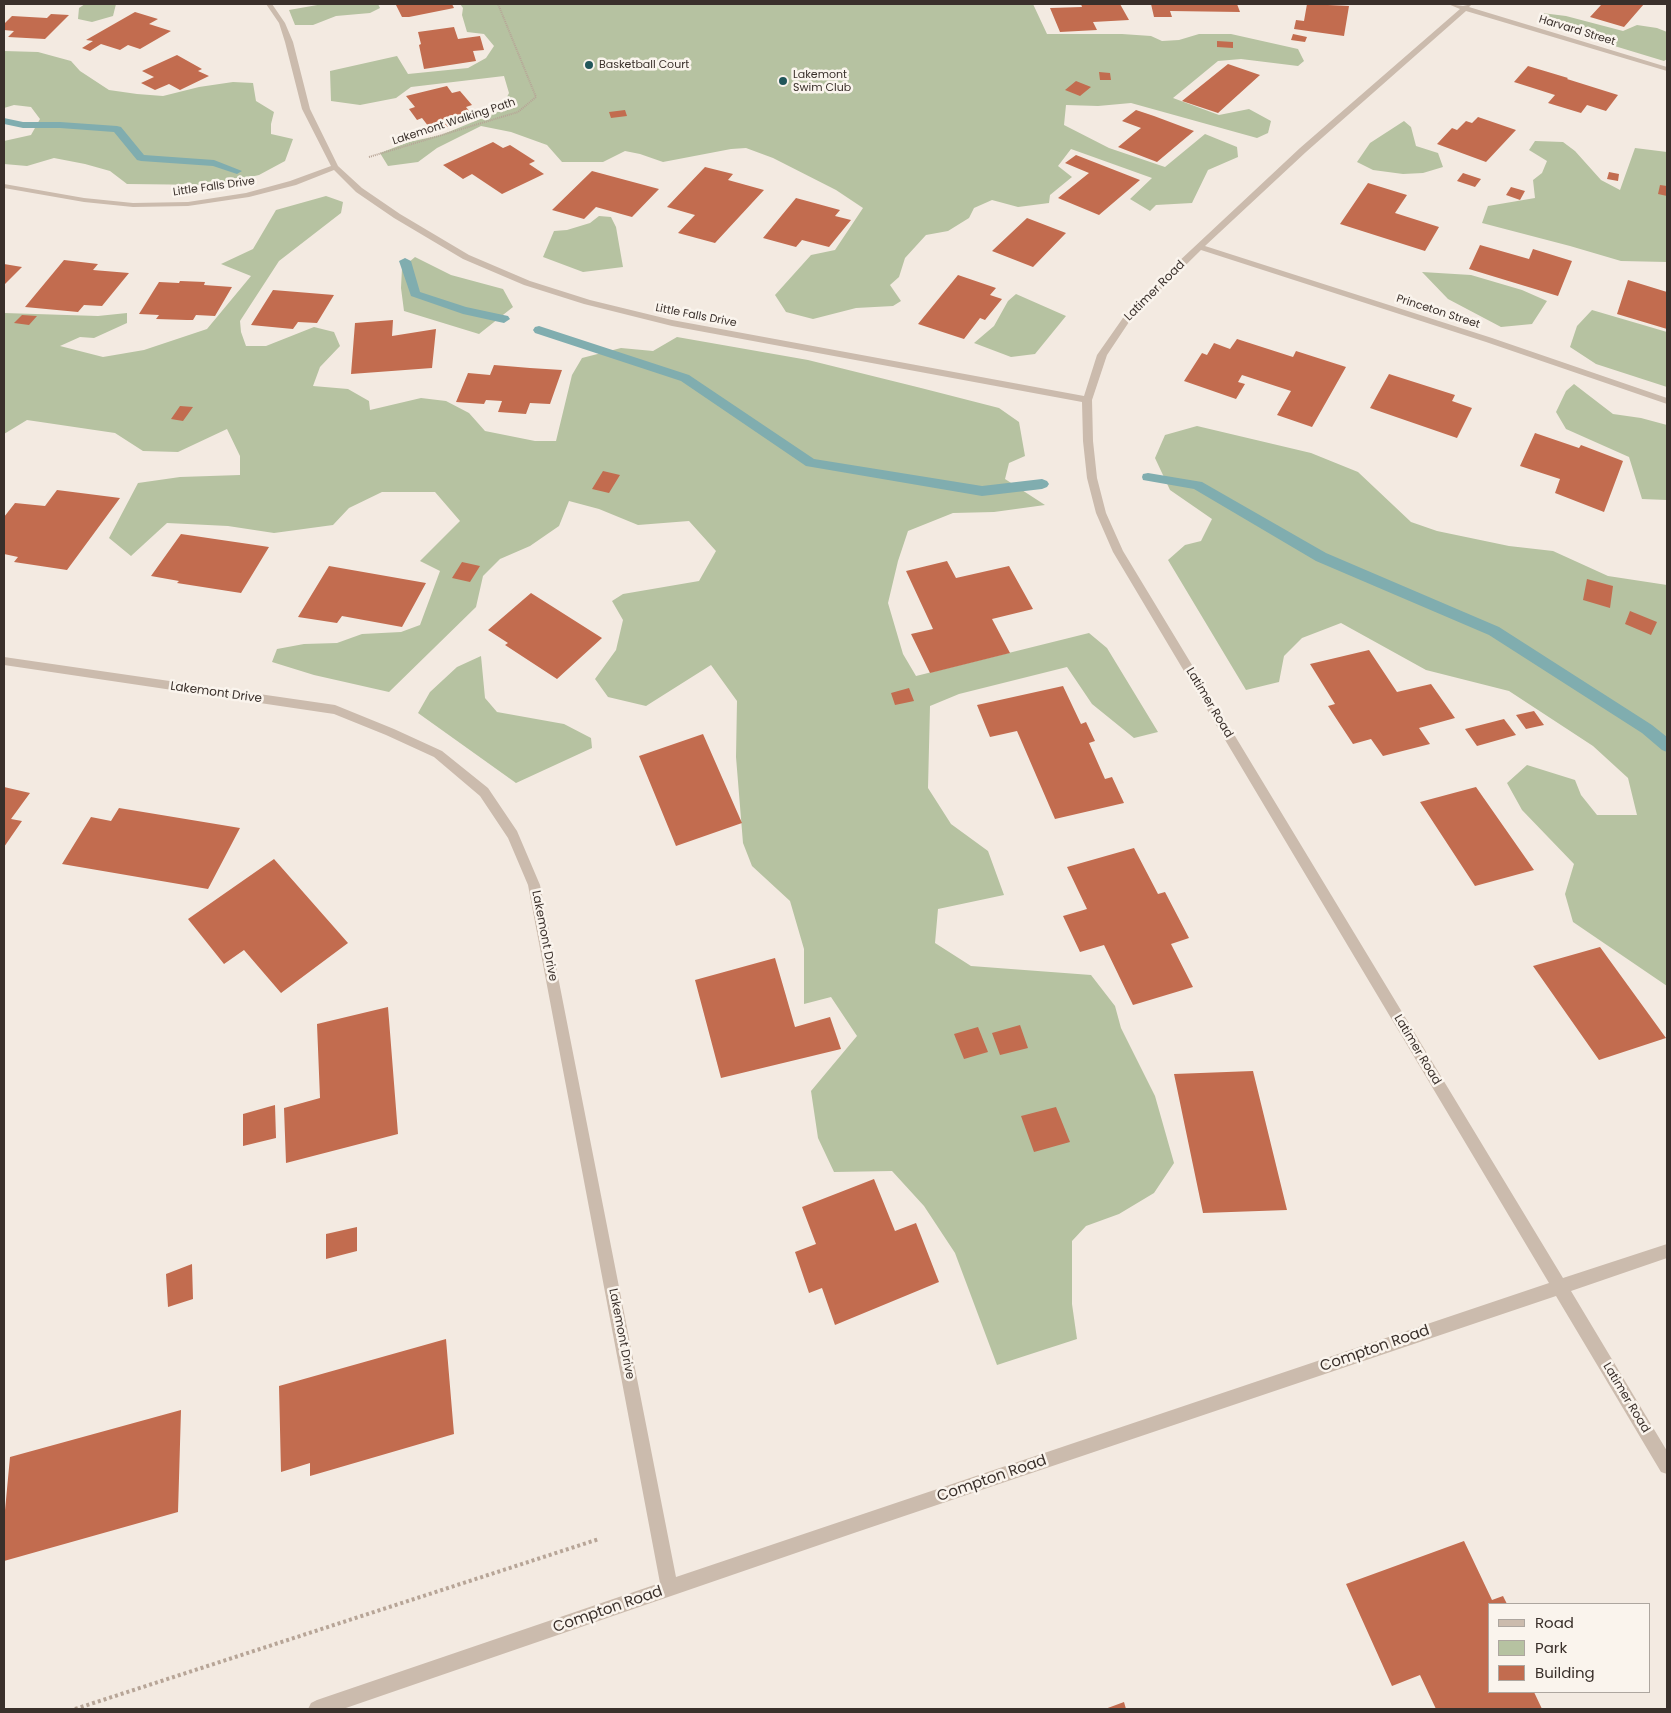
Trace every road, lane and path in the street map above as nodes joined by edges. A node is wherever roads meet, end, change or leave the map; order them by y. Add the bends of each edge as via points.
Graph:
1 (269, 4) edge
2 (498, 4) edge
3 (1451, 4) edge
4 (1466, 6) edge
5 (1667, 69) edge
6 (335, 167) junction
7 (4, 186) edge
8 (1200, 247) junction
9 (1087, 400) junction
10 (1667, 401) edge
11 (4, 661) edge
12 (1667, 1251) edge
13 (1559, 1286) junction
14 (1667, 1466) edge
15 (599, 1539) dead end
16 (670, 1589) junction
17 (75, 1709) edge
18 (317, 1709) edge

1 - 6 street, Little Falls Drive via 282,23 289,42 306,109
2 - 6 path, Lakemont Walking Path via 536,97 518,112
3 - 4 street, Harvard Street
4 - 5 street, Harvard Street
4 - 8 street, Latimer Road via 1418,52 1302,150
6 - 7 street, Little Falls Drive via 293,183 246,195 188,204 133,205
6 - 9 street, Little Falls Drive via 359,190 466,257 527,283 587,302 672,323
8 - 9 street, Latimer Road via 1128,317 1102,355
8 - 10 street, Princeton Street
9 - 13 street, Latimer Road via 1092,478 1101,513 1118,552
11 - 16 street, Lakemont Drive via 335,710 438,754 484,792 513,835 534,885
12 - 13 street, Compton Road
13 - 14 street, Latimer Road
13 - 16 street, Compton Road
15 - 17 path
16 - 18 street, Compton Road

